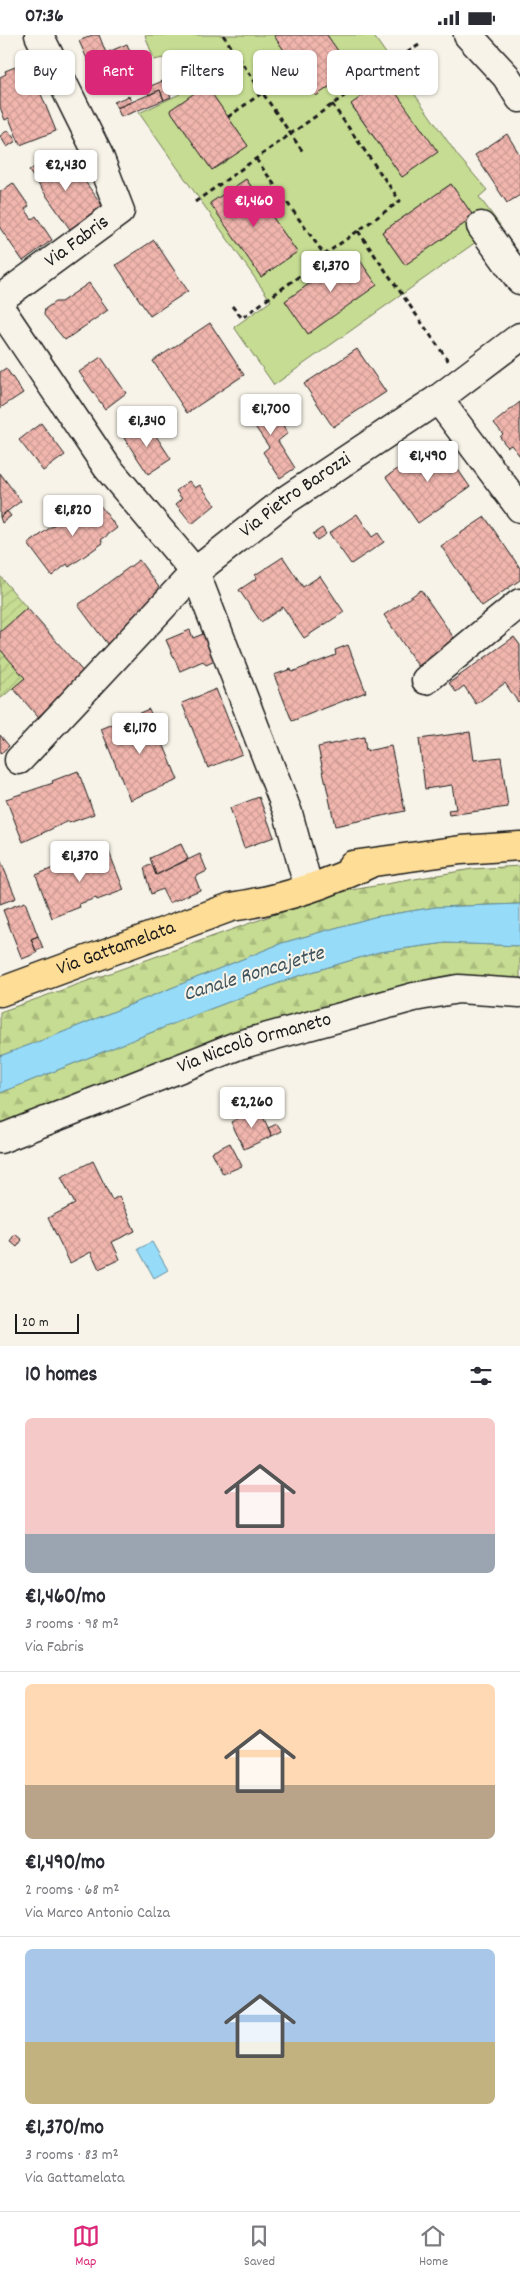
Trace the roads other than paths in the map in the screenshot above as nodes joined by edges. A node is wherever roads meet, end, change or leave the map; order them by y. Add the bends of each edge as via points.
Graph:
1 (39, 35) edge
2 (468, 35) edge
3 (520, 98) edge
4 (481, 226) dead end
5 (520, 280) edge
6 (0, 299) edge
7 (0, 308) edge
8 (520, 337) edge
9 (438, 399) junction
10 (520, 508) edge
11 (196, 572) junction
12 (520, 603) edge
13 (426, 680) dead end
14 (19, 760) dead end
15 (520, 846) edge
16 (369, 864) junction
17 (305, 875) junction
18 (231, 907) junction
19 (0, 992) edge
20 (520, 993) edge
21 (0, 1139) edge

1 - 6 street, Via Fabris via 99,156 120,211
2 - 3 street via 506,76
4 - 5 street
7 - 11 street via 107,467
8 - 9 street, Via Pietro Barozzi
9 - 10 street
9 - 11 street, Via Pietro Barozzi via 286,501
11 - 14 street, Via Pietro Barozzi
11 - 17 street via 288,813
12 - 13 street
15 - 16 main road, Via Gattamelata via 461,850
16 - 17 main road, Via Gattamelata via 336,867
16 - 18 main road, Via Gattamelata via 337,879 262,902
17 - 18 main road, Via Gattamelata via 256,892
18 - 19 main road, Via Gattamelata
20 - 21 street, Via Niccolò Ormaneto via 450,990 239,1045

